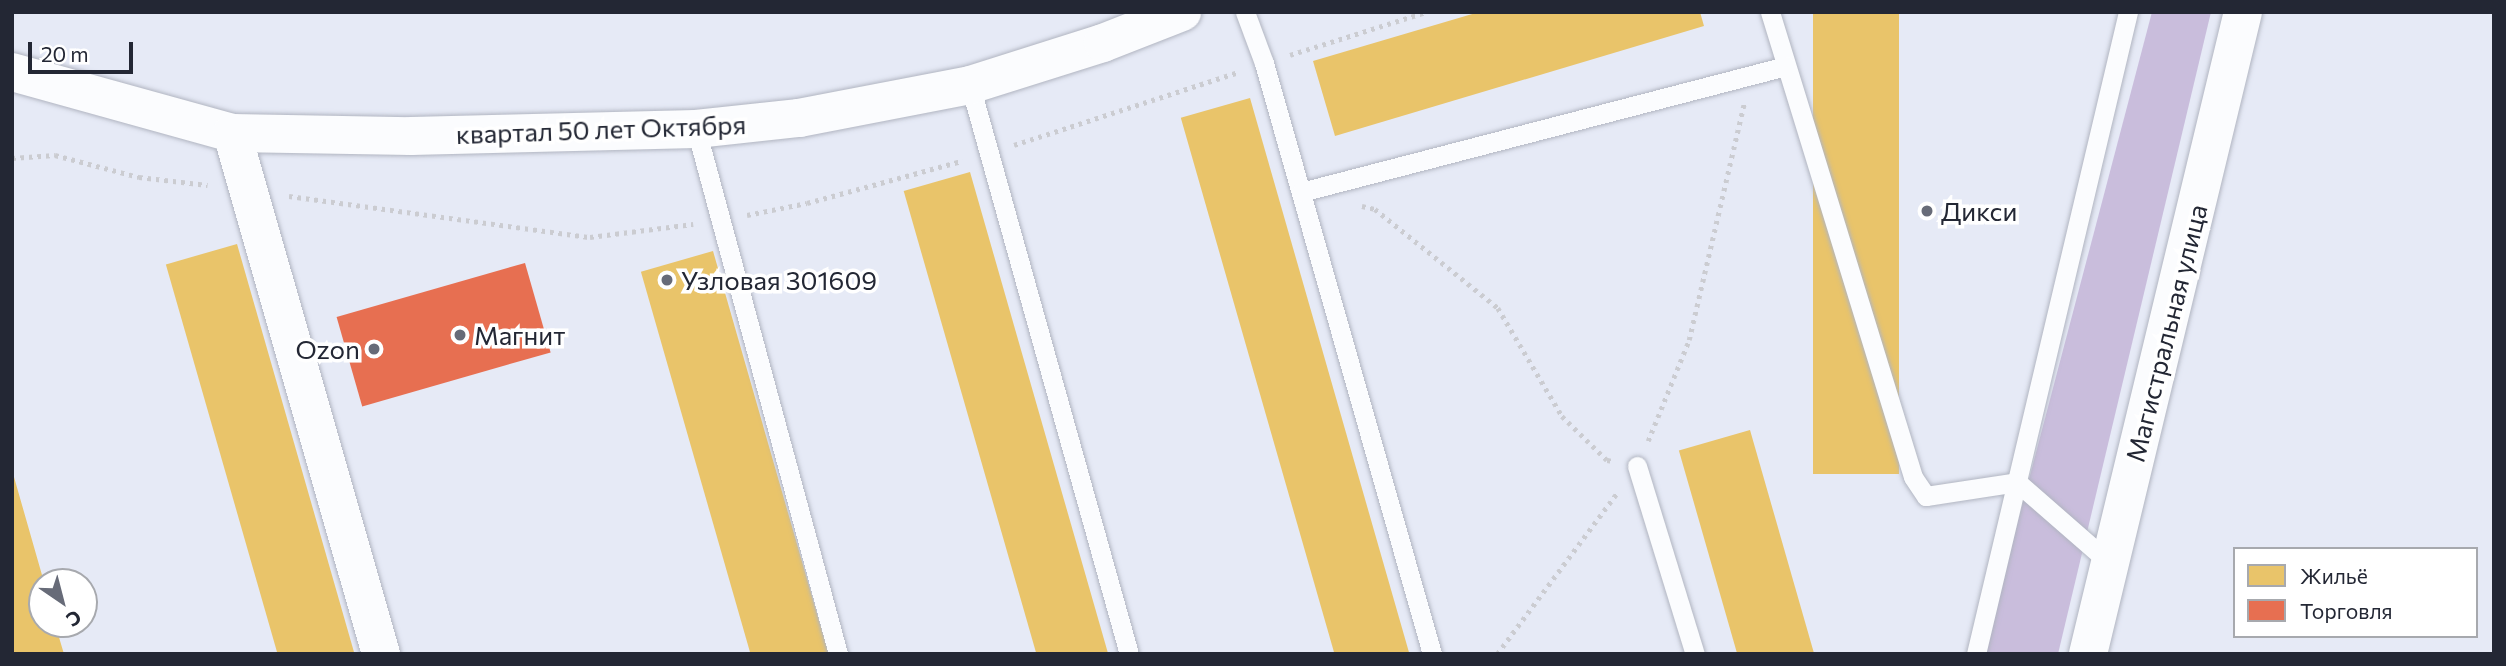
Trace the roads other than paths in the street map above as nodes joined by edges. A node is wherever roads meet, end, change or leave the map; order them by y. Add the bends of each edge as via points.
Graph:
1 (1182, 12) edge
2 (1245, 12) edge
3 (1770, 12) edge
4 (2128, 12) edge
5 (2244, 12) edge
6 (1786, 66) junction
7 (12, 72) edge
8 (970, 85) junction
9 (696, 129) junction
10 (232, 133) junction
11 (1301, 192) junction
12 (1637, 466) road end
13 (2017, 482) junction
14 (2110, 563) junction
15 (381, 654) edge
16 (838, 654) edge
17 (1129, 654) edge
18 (1432, 654) edge
19 (1695, 654) edge
20 (1976, 654) edge
21 (2088, 654) edge

1 - 8 street, квартал 50 лет Октября
2 - 11 lane
3 - 6 lane
4 - 13 lane
5 - 14 street, Магистральная улица
6 - 11 lane
6 - 13 lane via 1913,477 1926,496
7 - 10 street, квартал 50 лет Октября
8 - 9 street, квартал 50 лет Октября via 799,118
8 - 17 lane
9 - 10 street, квартал 50 лет Октября via 411,136
9 - 16 lane
10 - 15 street
11 - 18 lane
12 - 19 lane
13 - 14 lane
13 - 20 lane
14 - 21 street, Магистральная улица

